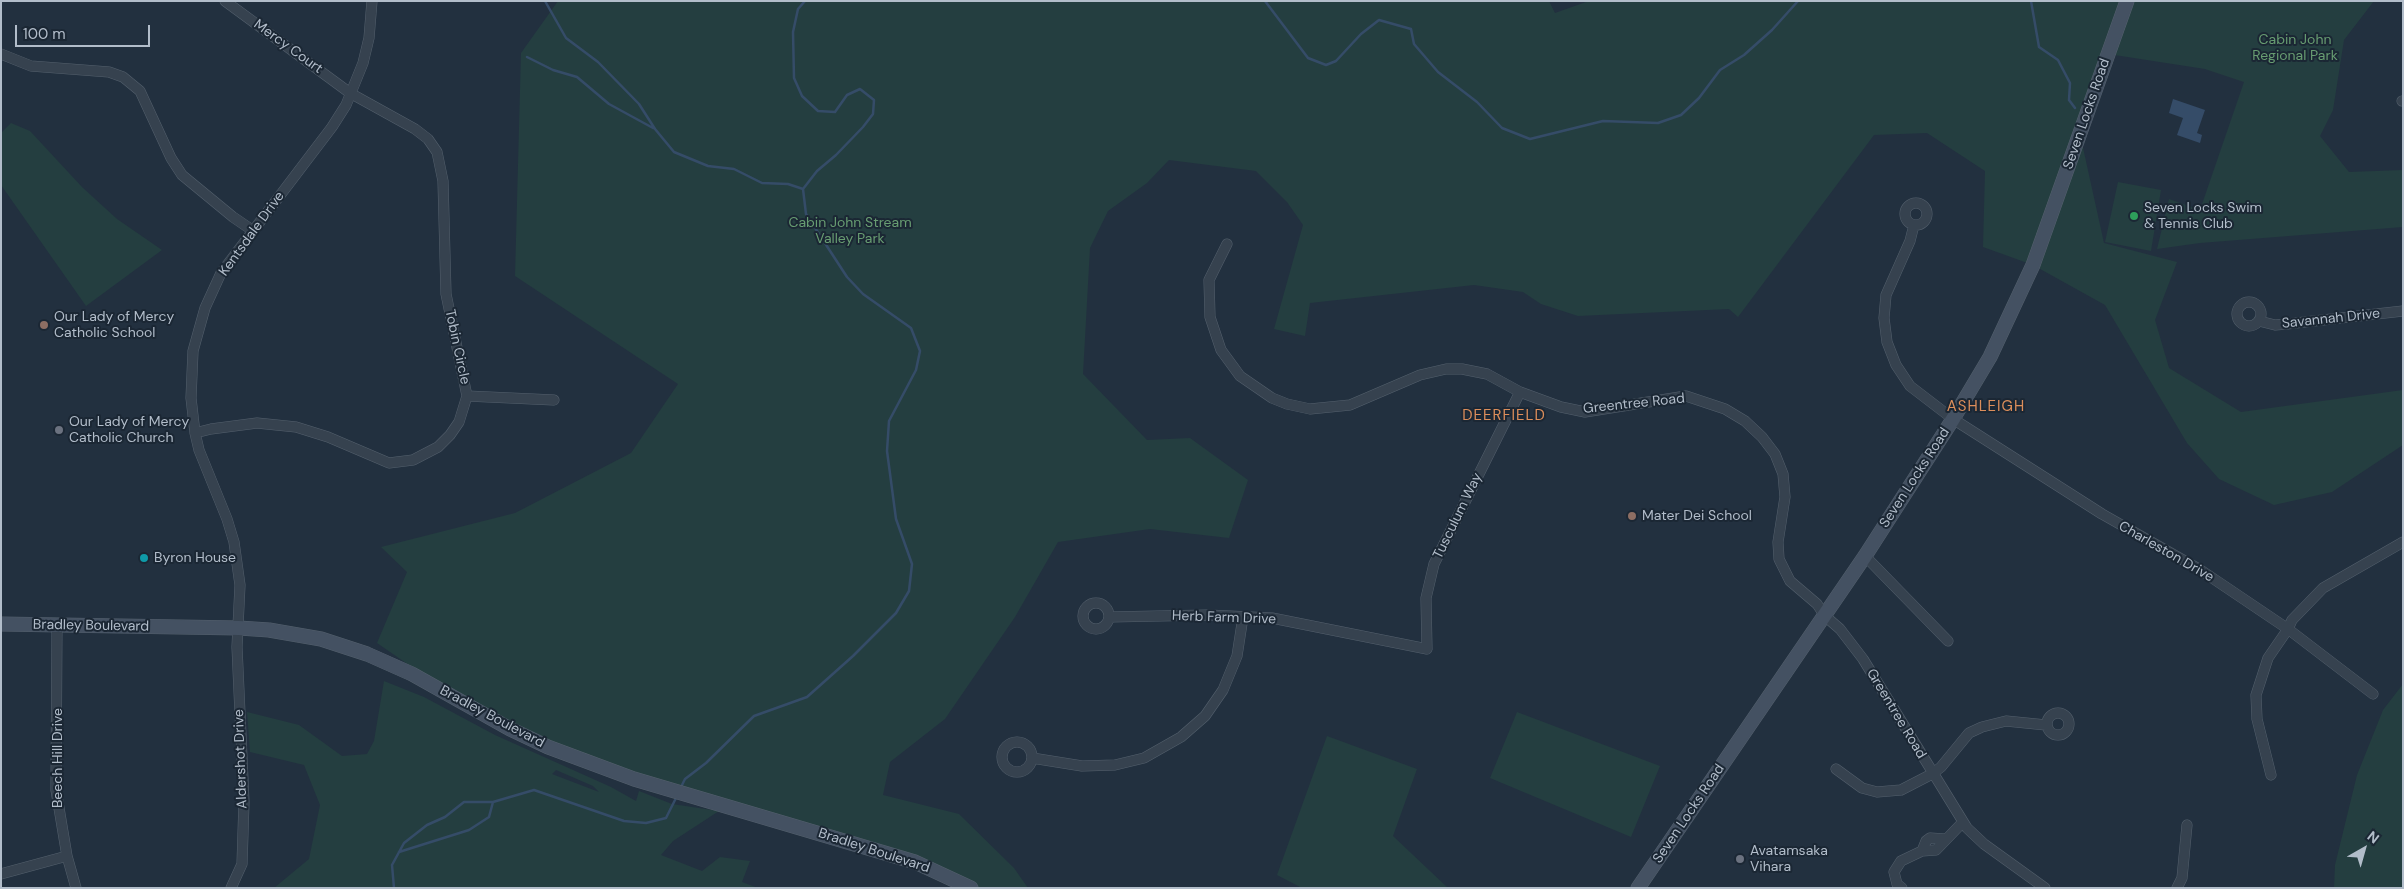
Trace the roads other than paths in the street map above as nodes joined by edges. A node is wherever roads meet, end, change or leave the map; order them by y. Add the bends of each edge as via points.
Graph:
1 (225, 1) edge
2 (372, 1) edge
3 (2127, 1) edge
4 (1, 54) edge
5 (350, 93) junction
6 (1914, 225) dead end
7 (252, 230) junction
8 (1226, 244) dead end
9 (2403, 311) edge
10 (2259, 321) dead end
11 (1520, 392) junction
12 (467, 396) junction
13 (554, 400) dead end
14 (1954, 419) junction
15 (195, 433) junction
16 (2403, 542) edge
17 (1865, 556) junction
18 (1825, 616) junction
19 (1109, 617) dead end
20 (1243, 617) junction
21 (1, 624) edge
22 (57, 626) junction
23 (239, 628) junction
24 (2288, 629) junction
25 (1948, 641) dead end
26 (1427, 649) joint
27 (2373, 694) dead end
28 (2046, 725) dead end
29 (1032, 758) dead end
30 (1836, 769) dead end
31 (1932, 774) junction
32 (2271, 775) dead end
33 (1963, 822) junction
34 (2187, 825) dead end
35 (67, 856) junction
36 (1, 874) edge
37 (76, 888) edge
38 (231, 888) edge
39 (971, 888) edge
40 (1638, 888) edge
41 (1902, 888) edge
42 (2045, 888) edge
43 (2176, 888) edge

1 - 5 street, Mercy Court
2 - 5 street, Kentsdale Drive via 369,38
3 - 14 main road, Seven Locks Road via 2033,265 1990,357
4 - 7 street via 31,66 109,72 123,77 140,91 182,175
5 - 7 street, Kentsdale Drive via 332,127
5 - 12 street, Tobin Circle via 415,129 437,152 443,181 446,294
6 - 14 street, Charleston Drive via 1886,294 1887,342 1896,365 1910,386
7 - 15 street, Kentsdale Drive via 221,273 198,331 191,374
8 - 11 street, Greentree Road via 1209,280 1210,316 1221,350 1240,376 1272,398 1310,409 1334,408 1350,405 1420,375 1446,370 1487,374
9 - 10 street, Savannah Drive via 2275,325
11 - 18 street, Greentree Road via 1560,407 1585,412 1686,396 1725,409 1745,422 1775,454 1783,474 1785,497 1778,542 1779,560 1790,581 1817,604
11 - 26 street, Tusculum Way via 1434,564 1426,598
12 - 13 street
12 - 15 street, Tobin Circle via 459,422 450,434 438,446 414,460 389,462 296,427 257,423
14 - 17 main road, Seven Locks Road
14 - 24 street, Charleston Drive via 2102,514 2199,569
15 - 23 street, Kentsdale Drive via 234,542 240,585
16 - 24 street via 2323,588 2292,620
17 - 18 main road, Seven Locks Road
17 - 25 street
18 - 31 street, Greentree Road via 1840,629 1863,659
18 - 40 main road, Seven Locks Road
19 - 20 street, Herb Farm Drive
20 - 26 street, Herb Farm Drive via 1272,618
20 - 29 street via 1237,656 1223,690 1205,716 1182,737 1144,758 1114,765 1082,766
21 - 22 main road, Bradley Boulevard
22 - 23 main road, Bradley Boulevard
22 - 35 street, Beech Hill Drive via 56,790
23 - 38 street, Aldershot Drive via 244,819 242,864
23 - 39 main road, Bradley Boulevard via 320,639 367,654 412,674 548,747 634,779 906,859
24 - 27 street, Charleston Drive
24 - 32 street via 2268,658 2256,694 2257,719
28 - 31 street via 2006,721 1982,727 1969,733
30 - 31 street via 1862,788 1877,792 1901,790
31 - 33 street, Greentree Road
33 - 41 street via 1936,850 1922,851 1895,867 1894,877
33 - 42 street, Greentree Road via 1984,844
34 - 43 street via 2182,878
35 - 36 street
35 - 37 street, Beech Hill Drive

